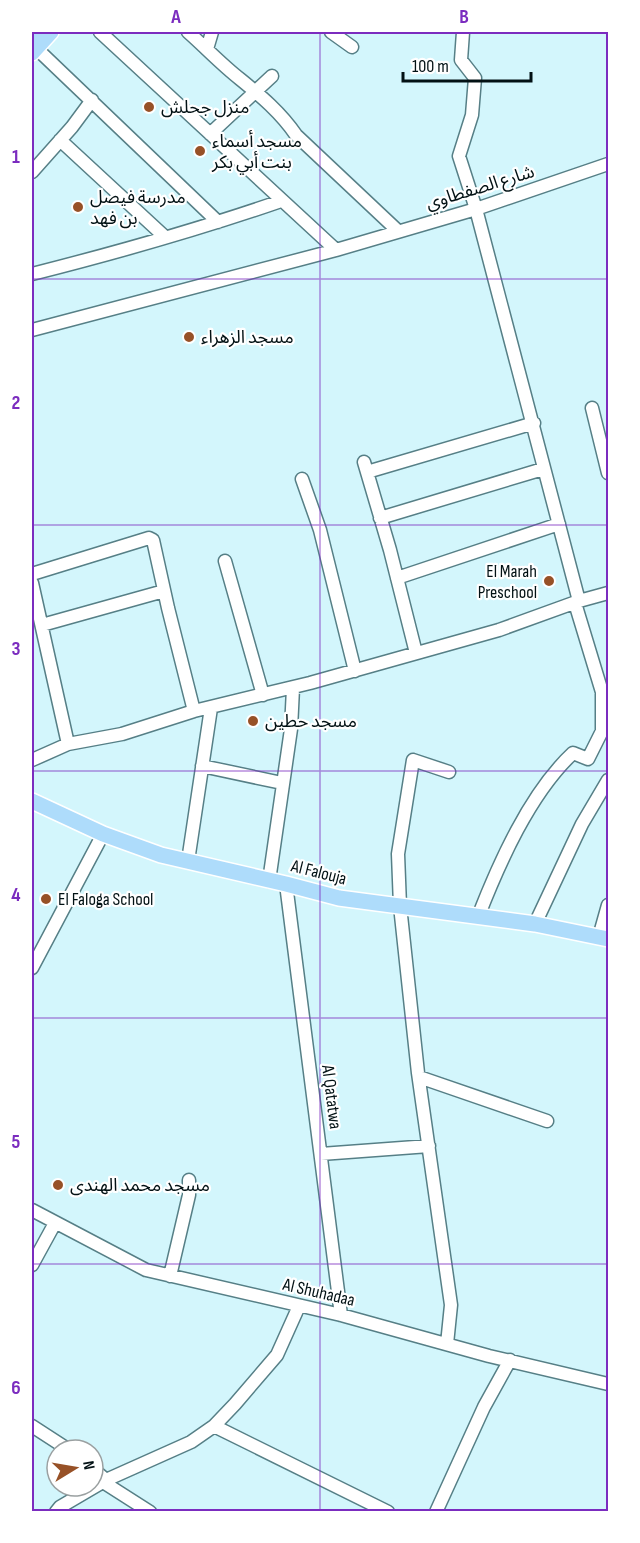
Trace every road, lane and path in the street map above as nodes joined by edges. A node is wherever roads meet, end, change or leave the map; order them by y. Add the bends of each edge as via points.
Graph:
1 (35, 32) edge
2 (51, 32) edge
3 (100, 32) edge
4 (188, 32) edge
5 (212, 32) edge
6 (331, 32) edge
7 (463, 32) edge
8 (33, 46) edge
9 (352, 47) dead end
10 (207, 49) junction
11 (272, 76) dead end
12 (257, 91) junction
13 (92, 100) junction
14 (210, 134) junction
15 (60, 140) junction
16 (609, 164) edge
17 (32, 172) edge
18 (281, 201) junction
19 (476, 209) junction
20 (218, 222) junction
21 (398, 231) junction
22 (165, 237) junction
23 (336, 250) junction
24 (32, 274) edge
25 (32, 330) edge
26 (592, 408) dead end
27 (534, 423) junction
28 (543, 469) junction
29 (609, 473) edge
30 (302, 479) dead end
31 (380, 518) junction
32 (559, 524) junction
33 (225, 561) dead end
34 (32, 574) edge
35 (397, 578) junction
36 (32, 583) edge
37 (164, 591) junction
38 (609, 593) edge
39 (577, 602) junction
40 (42, 625) dead end
41 (416, 653) junction
42 (355, 671) junction
43 (293, 688) junction
44 (263, 695) junction
45 (211, 708) junction
46 (194, 711) junction
47 (68, 744) junction
48 (32, 760) edge
49 (202, 766) junction
50 (449, 772) dead end
51 (609, 780) edge
52 (282, 783) junction
53 (32, 801) edge
54 (103, 834) junction
55 (188, 861) junction
56 (269, 881) junction
57 (286, 884) junction
58 (609, 905) edge
59 (400, 906) junction
60 (478, 917) junction
61 (535, 924) junction
62 (604, 938) edge
63 (32, 968) edge
64 (419, 1077) junction
65 (547, 1121) dead end
66 (429, 1146) junction
67 (321, 1154) junction
68 (189, 1180) dead end
69 (32, 1210) edge
70 (55, 1224) junction
71 (32, 1265) edge
72 (170, 1275) junction
73 (299, 1306) junction
74 (341, 1315) junction
75 (447, 1344) junction
76 (510, 1360) junction
77 (609, 1384) edge
78 (32, 1426) edge
79 (214, 1426) junction
80 (50, 1438) edge
81 (105, 1481) edge
82 (105, 1482) edge
83 (75, 1498) edge
84 (56, 1512) edge
85 (150, 1512) edge
86 (387, 1512) edge
87 (436, 1512) edge

1 - 8 main road
2 - 8 main road
3 - 14 street
4 - 10 street
5 - 10 street
6 - 9 street
7 - 19 street via 461,60 475,78 472,115 459,156
8 - 13 street
10 - 12 street
11 - 12 street
12 - 14 street
12 - 21 street via 296,135
13 - 15 street
13 - 20 street
14 - 18 street
15 - 17 street
15 - 22 street
16 - 19 street, شارع الصفطاوي
18 - 20 street
18 - 23 street
19 - 21 street, شارع الصفطاوي
19 - 27 street
20 - 22 street
21 - 23 street, شارع الصفطاوي
22 - 24 street
23 - 25 street, شارع الصفطاوي
26 - 29 street
27 - 28 street
27 - 31 street via 365,467
28 - 31 street
28 - 32 street
30 - 42 street via 320,530
31 - 35 street
32 - 35 street
32 - 39 street
33 - 44 street
34 - 37 street via 149,538 153,540
35 - 41 street
36 - 47 street
37 - 40 street
37 - 46 street
38 - 39 street
39 - 41 street via 499,630
39 - 60 street via 602,692 602,731 588,759 573,753 552,775 522,822
41 - 42 street
42 - 43 street
43 - 44 street
43 - 52 street
44 - 45 street
45 - 46 street
45 - 49 street
46 - 47 street via 122,734
47 - 48 street
49 - 52 street
49 - 55 street
50 - 59 street via 413,760 398,854
51 - 61 street via 582,824
52 - 56 street
53 - 54 main road, Al Falouja
54 - 55 main road, Al Falouja
54 - 63 street
55 - 56 main road, Al Falouja
56 - 57 main road, Al Falouja
57 - 59 main road, Al Falouja via 339,898
57 - 67 street, Al Qatatwa
58 - 62 street
59 - 60 main road, Al Falouja
59 - 64 street
60 - 61 main road, Al Falouja
61 - 62 main road, Al Falouja
64 - 65 street
64 - 66 street
66 - 67 street
66 - 75 street via 450,1305
67 - 74 street, Al Qatatwa
68 - 72 street
69 - 70 street, Al Shuhadaa
70 - 71 street
70 - 72 street, Al Shuhadaa via 146,1270
72 - 73 street, Al Shuhadaa
73 - 74 street, Al Shuhadaa
73 - 79 street via 277,1355
74 - 75 street, Al Shuhadaa
75 - 76 street, Al Shuhadaa
76 - 77 street, Al Shuhadaa
76 - 87 street
78 - 80 street
79 - 81 street via 191,1442
79 - 86 street
82 - 85 street
83 - 84 street

